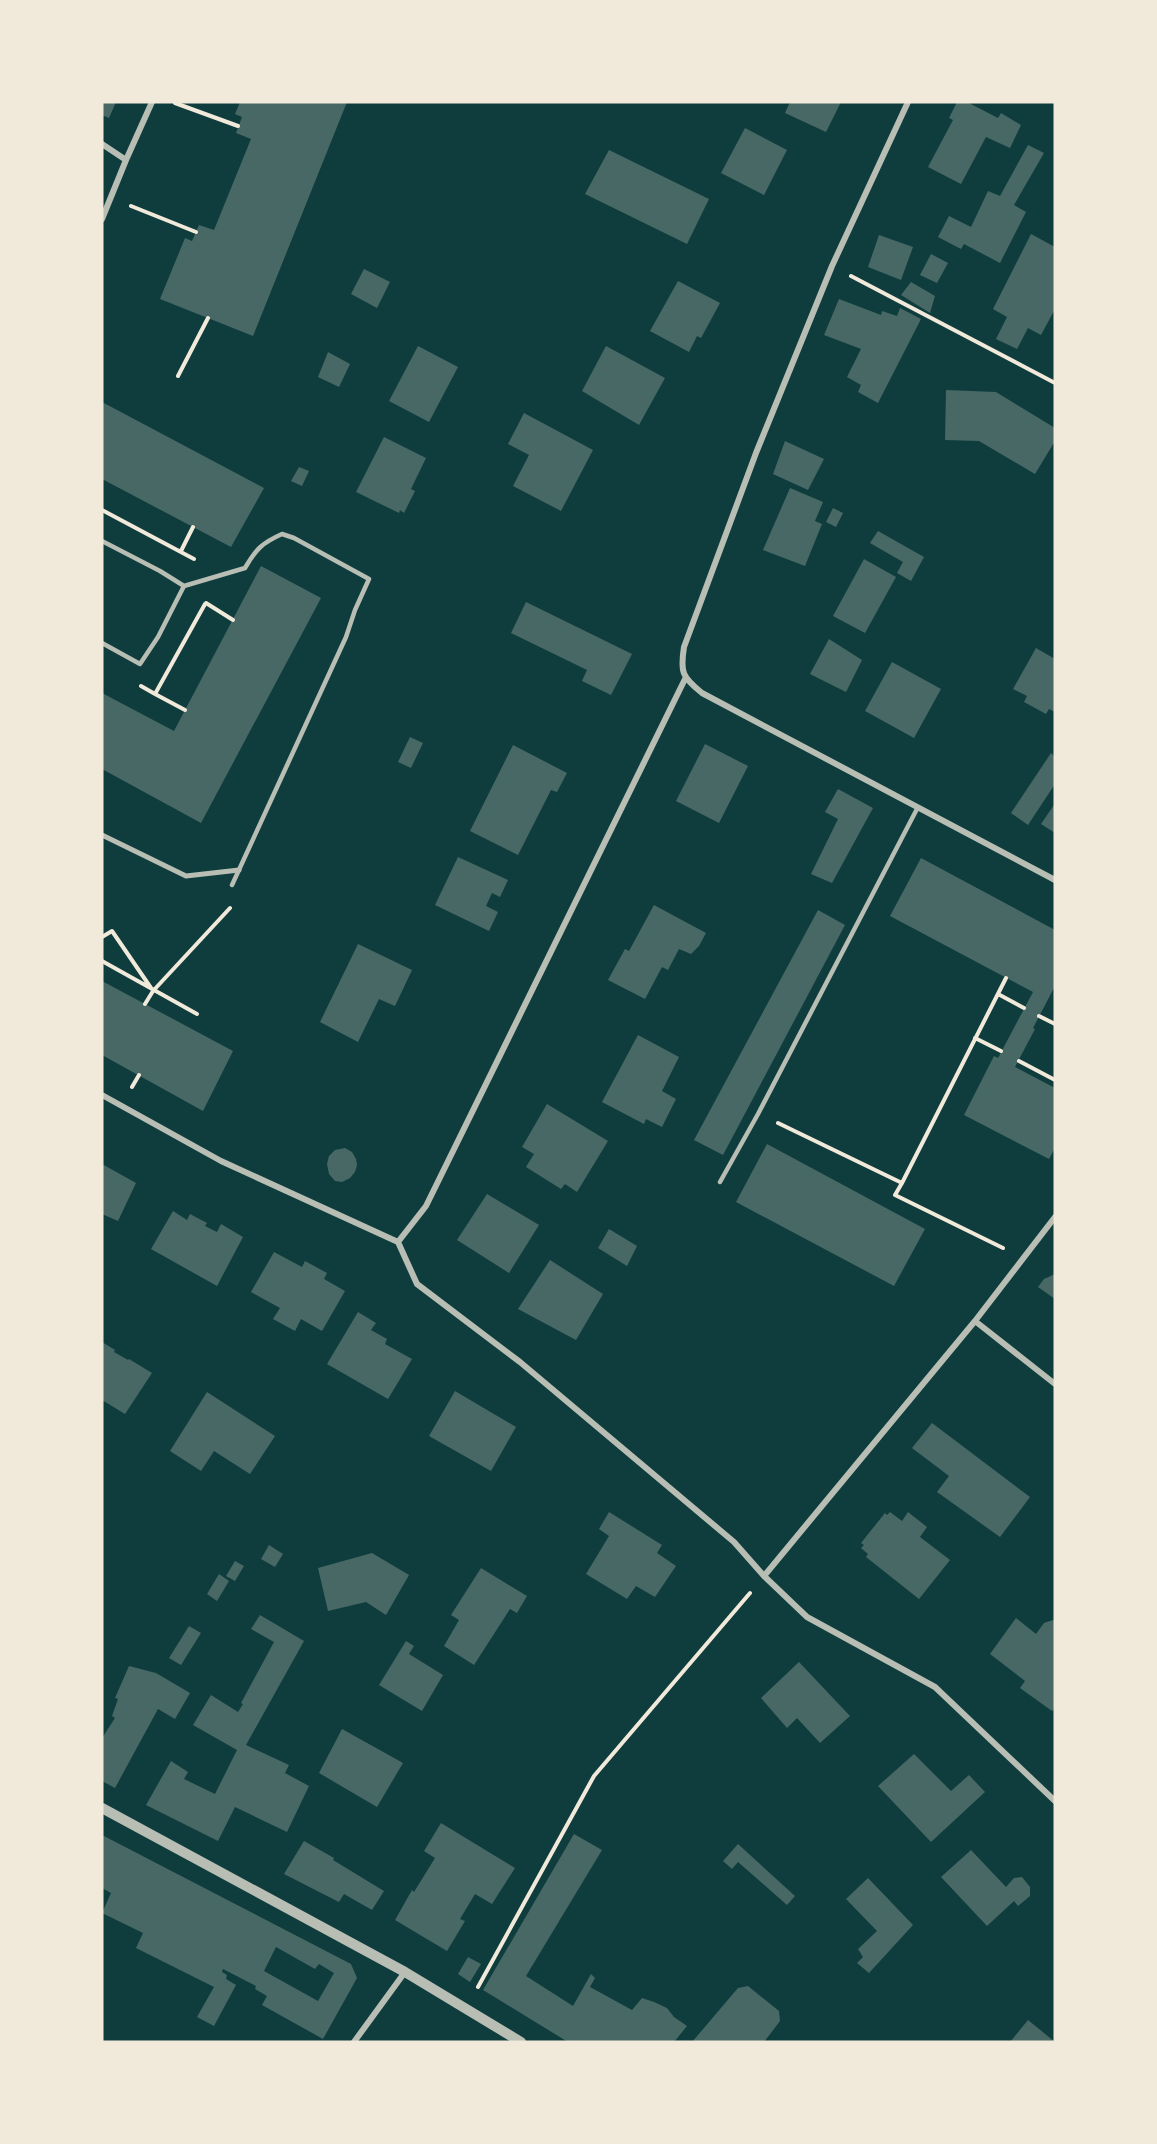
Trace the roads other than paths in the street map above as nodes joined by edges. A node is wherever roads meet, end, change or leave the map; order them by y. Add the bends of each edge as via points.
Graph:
1 (152, 102) edge
2 (908, 102) edge
3 (102, 144) edge
4 (126, 160) junction
5 (102, 219) edge
6 (102, 541) edge
7 (184, 586) junction
8 (102, 643) edge
9 (685, 679) junction
10 (918, 807) junction
11 (102, 835) edge
12 (239, 870) junction
13 (1055, 880) edge
14 (232, 885) road end
15 (102, 1095) edge
16 (720, 1182) dead end
17 (1055, 1217) edge
18 (398, 1242) junction
19 (975, 1321) junction
20 (1055, 1384) edge
21 (764, 1576) junction
22 (1055, 1801) edge
23 (102, 1808) edge
24 (405, 1972) junction
25 (354, 2042) edge
26 (521, 2042) edge

1 - 4 street
2 - 9 street via 832,266 756,453 684,647
3 - 4 street
4 - 5 street
6 - 7 lane
7 - 8 lane via 140,664
7 - 12 lane via 245,568 255,551 282,534 369,579
9 - 10 street via 702,693
9 - 18 street via 426,1206
10 - 13 street
10 - 16 lane
11 - 12 street via 186,876
12 - 14 lane
15 - 18 street via 221,1161
17 - 19 street
18 - 21 street via 417,1284 520,1362 734,1542
19 - 20 street
19 - 21 street
21 - 22 street via 807,1617 935,1687
23 - 24 street
24 - 25 street
24 - 26 street

